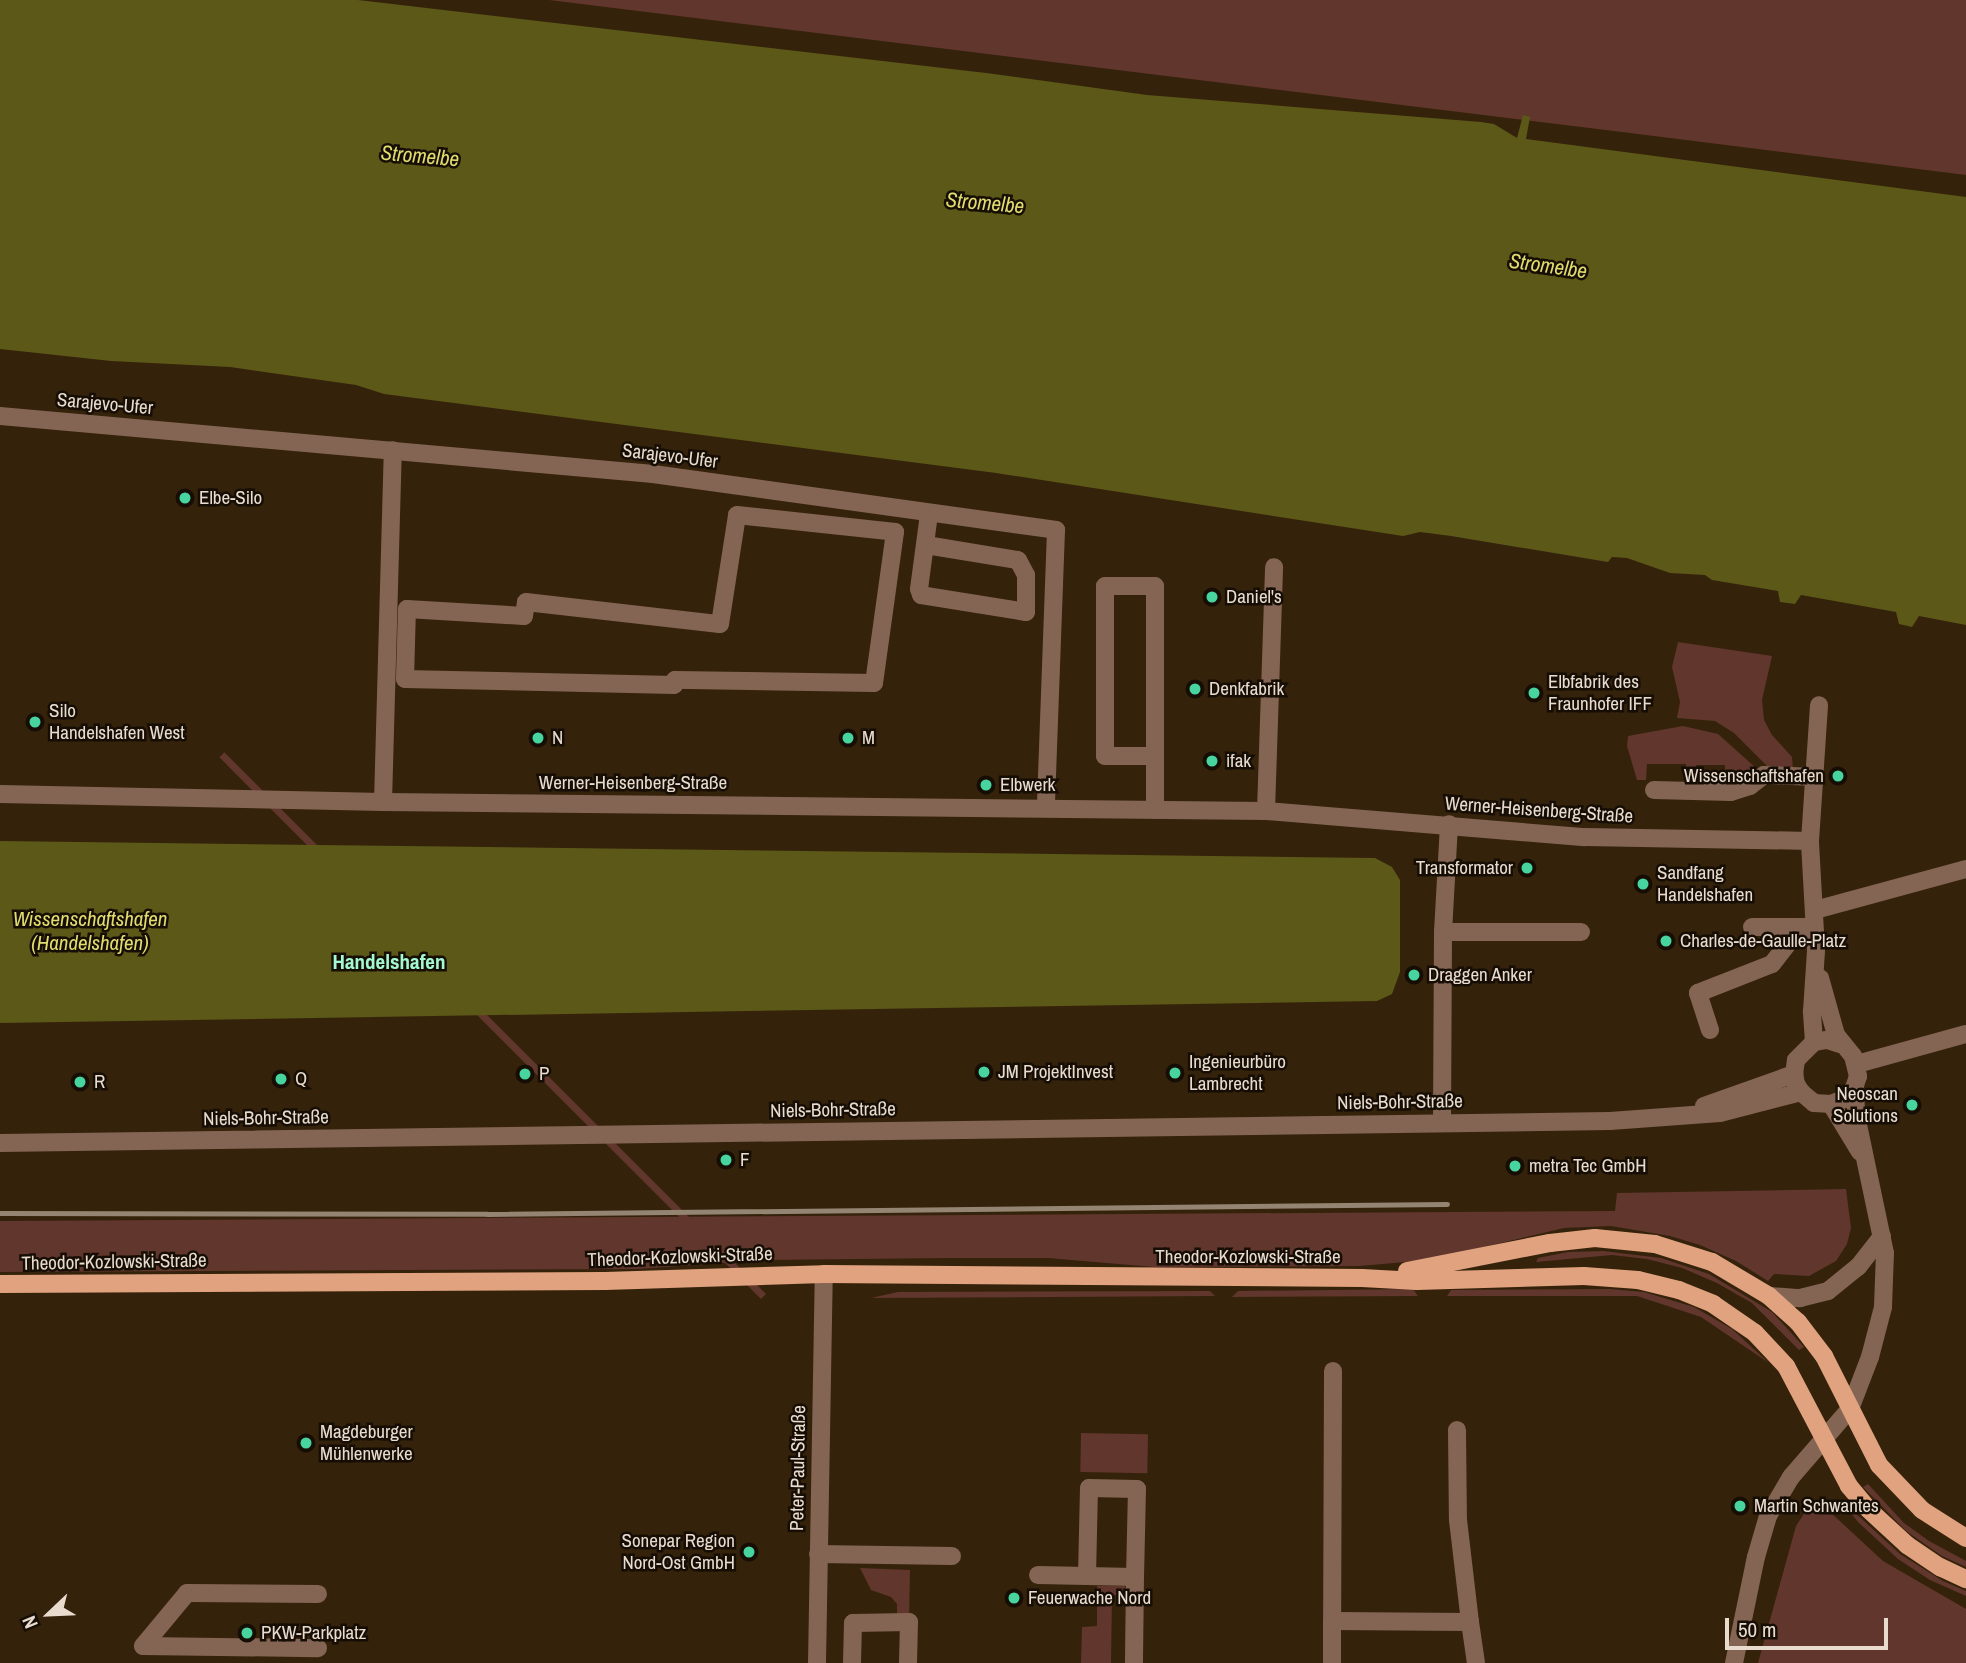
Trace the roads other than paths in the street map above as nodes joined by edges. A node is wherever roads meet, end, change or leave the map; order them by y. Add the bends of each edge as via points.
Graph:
1 (0, 416) edge
2 (393, 450) junction
3 (929, 514) junction
4 (895, 532) joint
5 (926, 545) junction
6 (1274, 567) dead end
7 (1819, 705) dead end
8 (1155, 756) junction
9 (1816, 777) junction
10 (1654, 790) dead end
11 (0, 794) edge
12 (383, 802) junction
13 (1046, 807) junction
14 (1155, 810) junction
15 (1266, 811) junction
16 (1448, 824) junction
17 (1810, 841) junction
18 (1966, 869) edge
19 (1810, 922) junction
20 (1752, 926) dead end
21 (1443, 932) junction
22 (1581, 932) dead end
23 (1816, 950) junction
24 (1710, 1030) dead end
25 (1966, 1034) edge
26 (1814, 1042) junction
27 (1840, 1044) junction
28 (1857, 1064) junction
29 (1794, 1074) junction
30 (1854, 1088) junction
31 (1801, 1093) junction
32 (1831, 1104) junction
33 (1667, 1117) junction
34 (1442, 1122) junction
35 (0, 1143) edge
36 (1866, 1162) junction
37 (1882, 1236) junction
38 (824, 1274) junction
39 (1362, 1278) junction
40 (0, 1284) edge
41 (1769, 1296) junction
42 (1333, 1371) dead end
43 (1850, 1409) junction
44 (1457, 1430) dead end
45 (1825, 1442) junction
46 (1966, 1538) edge
47 (818, 1554) junction
48 (952, 1556) dead end
49 (1038, 1575) dead end
50 (1087, 1576) junction
51 (1135, 1577) junction
52 (1966, 1579) edge
53 (318, 1594) dead end
54 (1332, 1621) junction
55 (1470, 1622) junction
56 (318, 1648) dead end
57 (817, 1663) edge
58 (852, 1663) edge
59 (908, 1663) edge
60 (1134, 1663) edge
61 (1332, 1663) edge
62 (1476, 1663) edge
63 (1734, 1663) edge

1 - 2 street, Sarajevo-Ufer
2 - 3 street, Sarajevo-Ufer via 653,474
2 - 12 street
3 - 5 street
3 - 13 street, Sarajevo-Ufer via 1056,530
4 - 4 street via 874,683 675,680 674,685 405,679 407,609 524,616 526,602 720,624 737,515
5 - 5 street via 919,589 923,596 1026,612 1026,579 1018,560
6 - 15 street
7 - 9 street
8 - 8 street via 1155,586 1105,586 1105,756
8 - 14 street
9 - 10 street via 1764,775 1731,792
9 - 17 street
11 - 12 street, Werner-Heisenberg-Straße
12 - 13 street, Werner-Heisenberg-Straße
13 - 14 street, Werner-Heisenberg-Straße
14 - 15 street, Werner-Heisenberg-Straße
15 - 16 street, Werner-Heisenberg-Straße
16 - 17 street, Werner-Heisenberg-Straße via 1585,837
16 - 21 street
17 - 19 street
18 - 19 street
19 - 20 street
19 - 23 street
19 - 24 street via 1772,964 1698,993
21 - 22 street
21 - 34 street
23 - 26 street
23 - 27 street via 1827,1008
25 - 28 street
26 - 27 street
26 - 29 street via 1799,1055
27 - 28 street
28 - 30 street
29 - 31 street
29 - 33 street, Niels-Bohr-Straße
30 - 32 street
30 - 36 street
31 - 32 street via 1814,1103
31 - 33 street, Niels-Bohr-Straße via 1734,1111
32 - 36 street
33 - 34 street, Niels-Bohr-Straße
34 - 35 street, Niels-Bohr-Straße
36 - 37 street
37 - 41 street via 1858,1267 1828,1291 1800,1298
37 - 43 street via 1886,1270 1883,1307
38 - 39 main road, Theodor-Kozlowski-Straße
38 - 40 main road, Theodor-Kozlowski-Straße via 605,1281
38 - 47 street, Peter-Paul-Straße
39 - 41 main road, Theodor-Kozlowski-Straße via 1550,1243 1612,1238 1703,1258
39 - 45 main road, Theodor-Kozlowski-Straße via 1603,1276 1679,1290 1727,1311 1772,1350 1797,1383
41 - 43 main road, Theodor-Kozlowski-Straße via 1816,1343
42 - 54 street
43 - 45 street
43 - 46 main road, Theodor-Kozlowski-Straße via 1885,1474 1922,1510
44 - 55 street via 1458,1520
45 - 52 main road, Theodor-Kozlowski-Straße via 1849,1486 1877,1518 1929,1560
45 - 63 street via 1791,1477 1768,1516
47 - 48 street
47 - 57 street, Peter-Paul-Straße
49 - 50 street
50 - 51 street
50 - 51 street via 1088,1488 1137,1489
51 - 60 street
53 - 56 street via 187,1593 144,1646
54 - 55 street
54 - 61 street
55 - 62 street
58 - 59 street via 853,1623 909,1622

